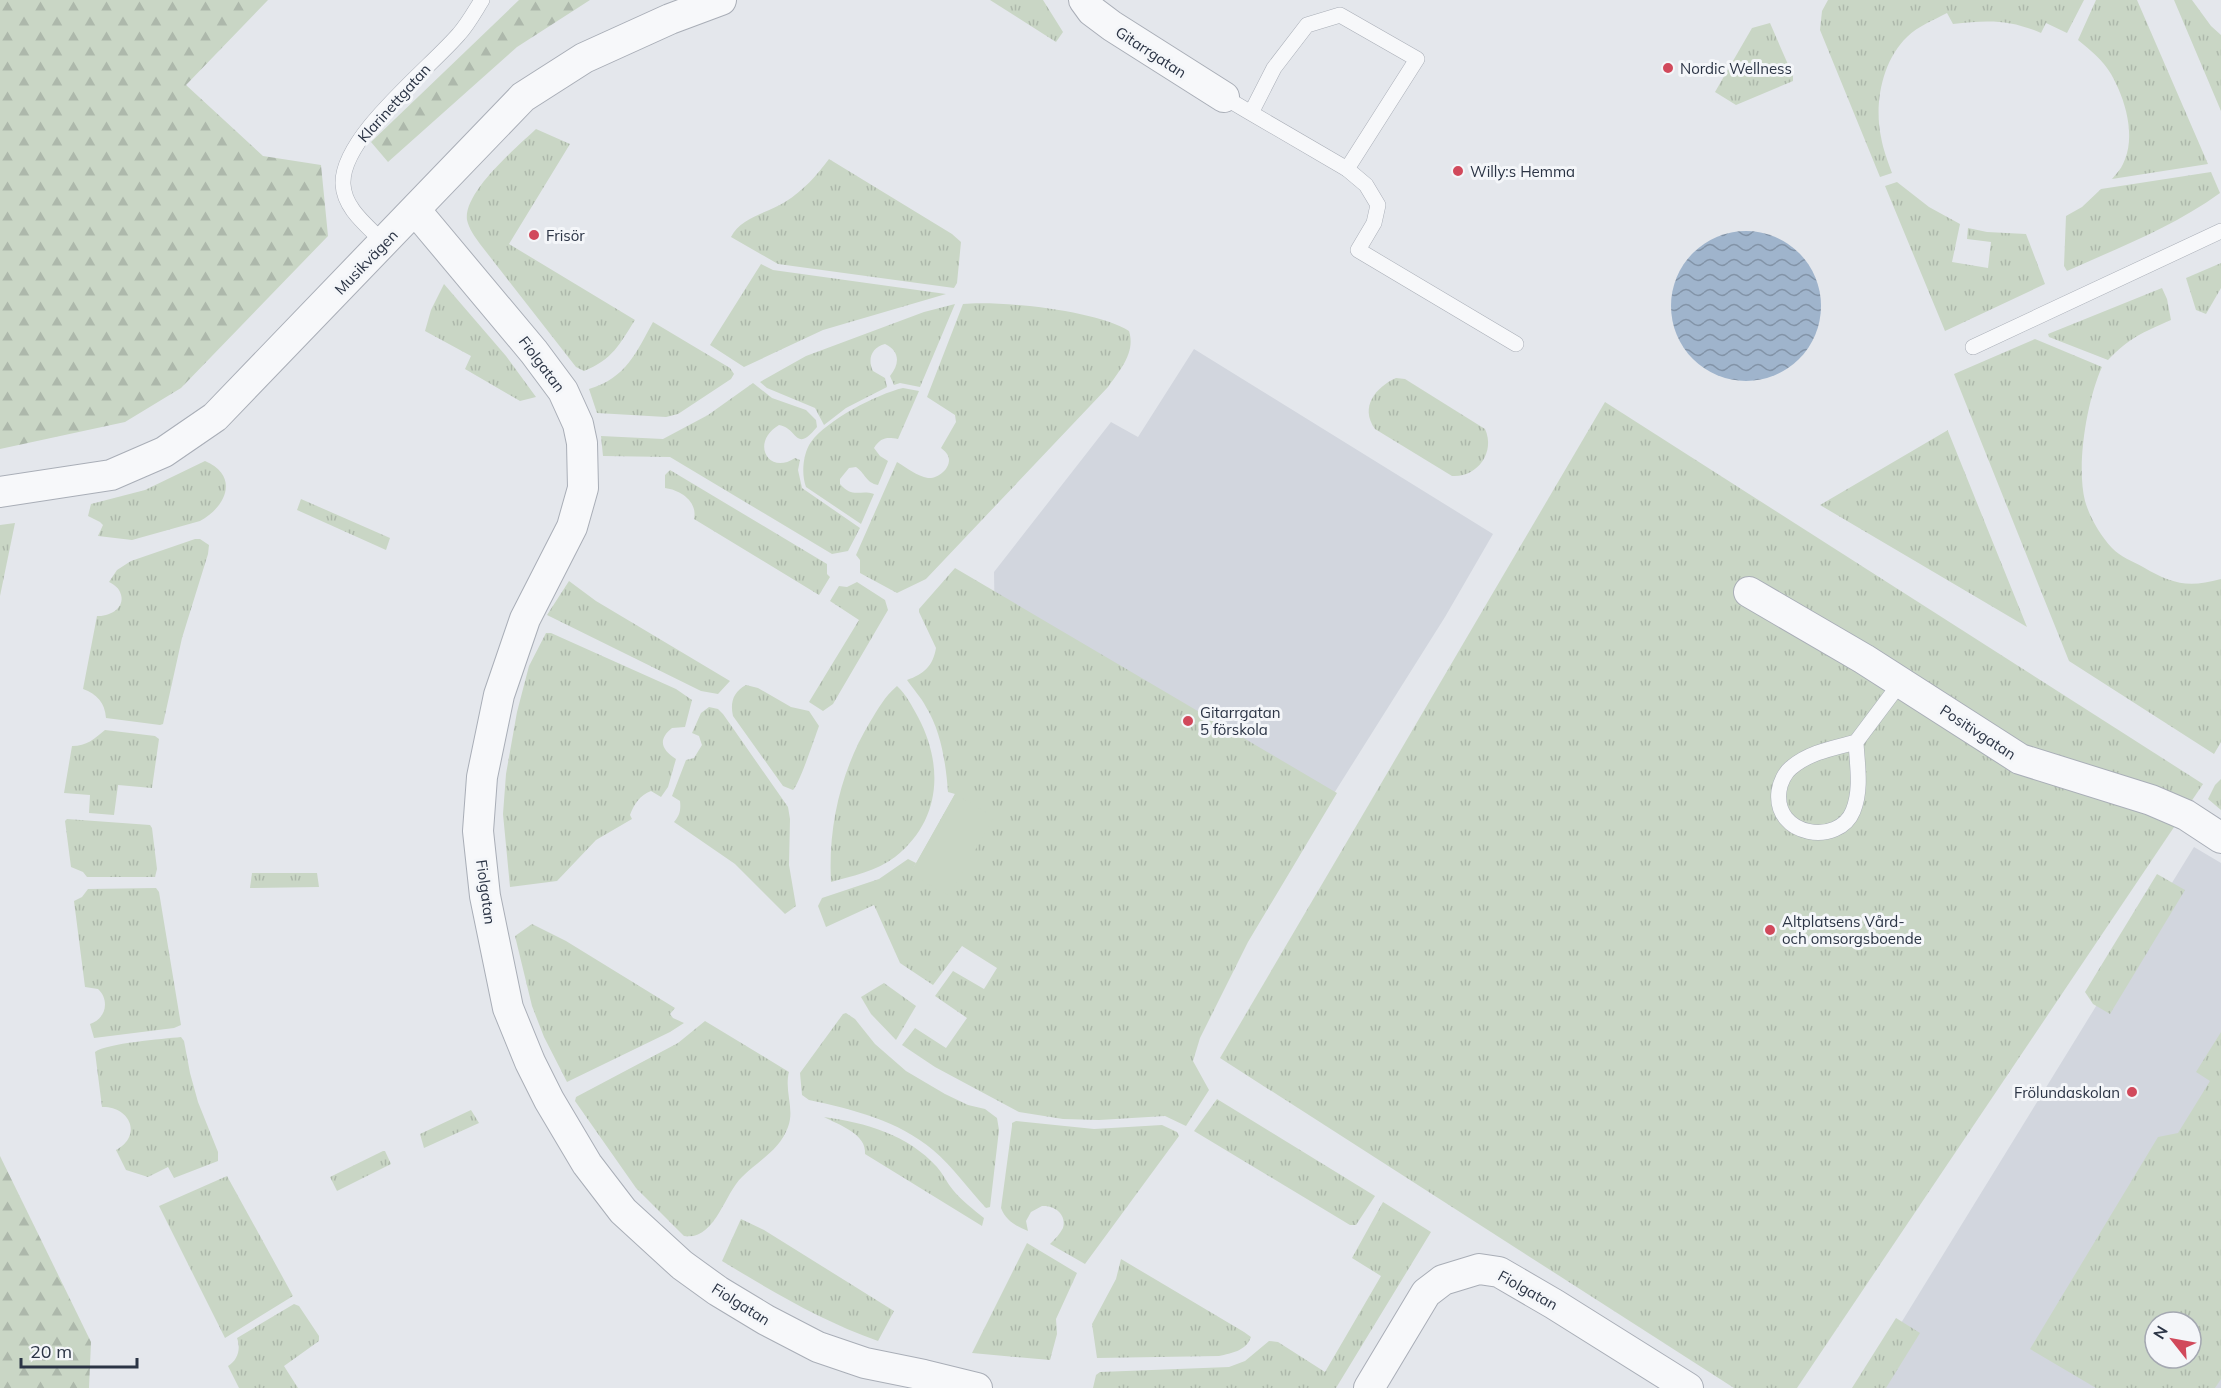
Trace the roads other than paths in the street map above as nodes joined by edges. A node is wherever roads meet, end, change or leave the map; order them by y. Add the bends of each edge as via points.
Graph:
1 (482, 0) edge
2 (722, 0) edge
3 (1084, 0) edge
4 (1224, 97) joint
5 (1251, 113) junction
6 (1347, 169) junction
7 (416, 211) junction
8 (2221, 231) edge
9 (384, 243) junction
10 (1516, 344) dead end
11 (1973, 347) dead end
12 (0, 492) edge
13 (1749, 592) dead end
14 (1901, 682) junction
15 (1856, 742) junction
16 (2221, 837) edge
17 (1669, 1383) edge
18 (977, 1388) edge
19 (1369, 1388) edge

1 - 9 lane, Klarinettgatan via 459,34 410,81 354,147 343,183 346,197
2 - 7 street, Musikvägen via 584,58 523,97
3 - 4 street, Gitarrgatan via 1112,26
4 - 5 lane
5 - 6 lane
5 - 6 lane via 1274,68 1307,26 1318,22 1340,15 1417,59
6 - 10 lane via 1366,185 1378,205 1374,223 1358,250
7 - 9 street, Musikvägen
7 - 18 street, Fiolgatan via 563,391 582,443 583,488 572,527 525,619 499,695 482,777 478,831 485,896 508,1008 530,1062 587,1164 623,1211 682,1265 766,1320 818,1347 865,1363
8 - 11 lane
9 - 12 street, Musikvägen via 215,417 164,452 111,475
13 - 14 street, Positivgatan
14 - 15 lane
14 - 16 street, Positivgatan via 2020,759 2151,800
15 - 15 lane via 1859,782 1853,813 1838,828 1823,832 1793,826 1782,816 1777,803 1780,784 1790,768 1823,751
17 - 19 street, Fiolgatan via 1499,1272 1479,1269 1443,1280 1426,1293

